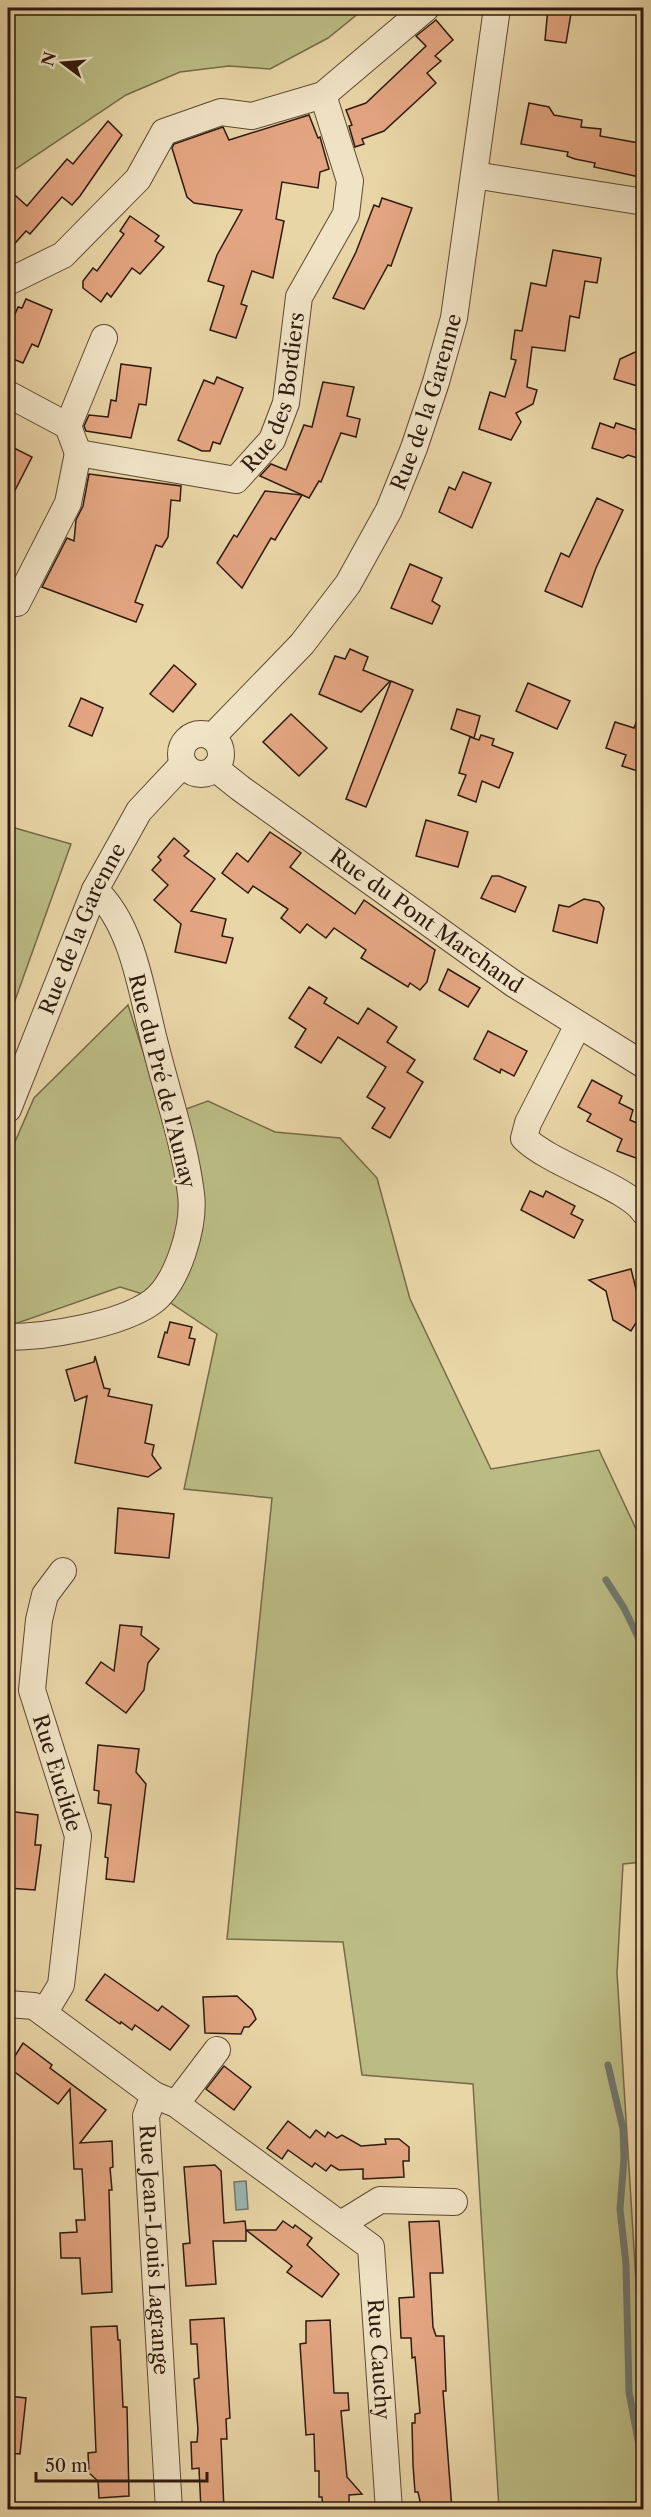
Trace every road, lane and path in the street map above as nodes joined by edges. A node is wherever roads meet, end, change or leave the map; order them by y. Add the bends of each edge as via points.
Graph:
1 (426, 8) edge
2 (497, 8) edge
3 (323, 95) junction
4 (474, 175) junction
5 (644, 202) edge
6 (8, 282) edge
7 (104, 338) dead end
8 (8, 394) edge
9 (68, 426) junction
10 (78, 453) junction
11 (17, 603) dead end
12 (212, 737) junction
13 (183, 765) junction
14 (215, 768) junction
15 (94, 890) junction
16 (578, 1025) junction
17 (644, 1065) edge
18 (8, 1109) edge
19 (644, 1212) edge
20 (8, 1338) edge
21 (63, 1571) dead end
22 (8, 2004) edge
23 (44, 2013) junction
24 (217, 2050) dead end
25 (165, 2100) junction
26 (453, 2202) dead end
27 (341, 2223) junction
28 (169, 2510) edge
29 (389, 2510) edge

1 - 3 street
2 - 4 street, Rue de la Garenne
3 - 6 street via 252,116 221,112 164,132 138,179 63,255
3 - 10 street, Rue des Bordiers via 350,181 346,214 299,297 286,403 272,440 236,480
4 - 5 street
4 - 12 street, Rue de la Garenne via 453,318 433,393 389,510 348,584 302,644
7 - 9 street
8 - 9 street
9 - 10 street
10 - 11 street via 68,503
12 - 13 street via 194,735 185,742 180,753
12 - 14 street via 220,751
13 - 14 street via 199,774
13 - 15 street, Rue de la Garenne via 139,811
14 - 16 street, Rue du Pont Marchand via 504,977
15 - 18 street, Rue de la Garenne
15 - 20 street, Rue du Pré de l'Aunay via 110,904 134,963 181,1145 191,1196 191,1228 178,1267 153,1301 112,1322
16 - 17 street, Rue du Pont Marchand
16 - 19 street via 524,1138 536,1151 617,1192
21 - 23 street, Rue Euclide via 45,1595 32,1690 78,1836 62,1985
22 - 23 street, Rue Jean-Louis Lagrange via 34,2006
23 - 25 street, Rue Jean-Louis Lagrange
24 - 25 street
25 - 27 street, Rue Cauchy
25 - 28 street, Rue Jean-Louis Lagrange via 146,2116
26 - 27 street via 380,2200
27 - 29 street, Rue Cauchy via 371,2247

